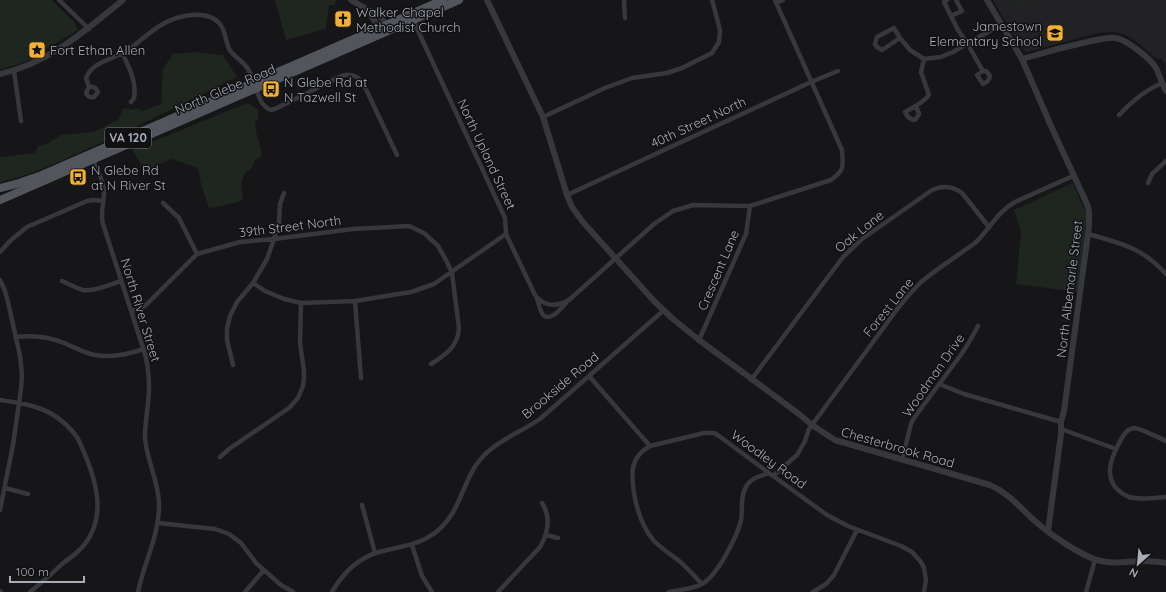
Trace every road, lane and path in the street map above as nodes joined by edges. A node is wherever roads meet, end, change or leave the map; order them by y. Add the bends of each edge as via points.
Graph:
1 (59, 0) edge
2 (123, 0) edge
3 (351, 0) edge
4 (459, 0) edge
5 (488, 0) edge
6 (624, 0) edge
7 (712, 0) edge
8 (783, 0) edge
9 (947, 0) edge
10 (956, 0) edge
11 (987, 0) edge
12 (437, 1) edge
13 (776, 1) edge
14 (360, 2) edge
15 (951, 16) junction
16 (625, 18) dead end
17 (413, 20) junction
18 (1002, 24) junction
19 (89, 29) junction
20 (384, 29) junction
21 (900, 38) junction
22 (967, 43) junction
23 (122, 54) junction
24 (1022, 58) junction
25 (924, 59) junction
26 (14, 71) junction
27 (838, 71) dead end
28 (983, 71) dead end
29 (0, 74) edge
30 (811, 82) junction
31 (1162, 83) junction
32 (255, 86) junction
33 (89, 87) dead end
34 (1166, 91) edge
35 (131, 102) dead end
36 (916, 106) dead end
37 (1118, 116) dead end
38 (543, 117) junction
39 (21, 121) dead end
40 (397, 155) dead end
41 (91, 157) junction
42 (1166, 161) edge
43 (1073, 176) junction
44 (1148, 183) dead end
45 (0, 188) edge
46 (284, 193) dead end
47 (567, 195) junction
48 (0, 200) edge
49 (103, 201) junction
50 (163, 203) dead end
51 (750, 206) junction
52 (989, 227) junction
53 (506, 234) junction
54 (1088, 234) junction
55 (274, 239) junction
56 (0, 252) edge
57 (197, 254) junction
58 (616, 258) junction
59 (452, 273) junction
60 (1166, 274) edge
61 (0, 280) edge
62 (121, 280) junction
63 (62, 281) dead end
64 (253, 283) junction
65 (537, 298) junction
66 (569, 300) junction
67 (355, 301) junction
68 (301, 303) junction
69 (664, 310) junction
70 (131, 311) junction
71 (978, 326) dead end
72 (16, 338) junction
73 (699, 340) junction
74 (144, 349) junction
75 (431, 364) dead end
76 (233, 365) dead end
77 (589, 376) junction
78 (361, 378) dead end
79 (751, 380) junction
80 (939, 384) junction
81 (0, 400) edge
82 (19, 403) junction
83 (812, 425) junction
84 (1061, 426) junction
85 (1166, 441) edge
86 (650, 446) junction
87 (1116, 449) junction
88 (220, 457) dead end
89 (902, 460) junction
90 (771, 474) junction
91 (5, 488) junction
92 (28, 494) dead end
93 (1166, 498) edge
94 (542, 503) dead end
95 (362, 505) dead end
96 (0, 510) edge
97 (158, 523) junction
98 (857, 530) junction
99 (1048, 531) junction
100 (546, 535) junction
101 (558, 538) dead end
102 (412, 545) junction
103 (375, 553) junction
104 (1095, 560) junction
105 (1166, 563) edge
106 (264, 570) junction
107 (702, 584) junction
108 (679, 591) edge
109 (30, 592) edge
110 (138, 592) edge
111 (245, 592) edge
112 (294, 592) edge
113 (332, 592) edge
114 (432, 592) edge
115 (498, 592) edge
116 (669, 592) edge
117 (813, 592) edge
118 (924, 592) edge
119 (1086, 592) edge

1 - 19 street
2 - 19 street
3 - 14 street
4 - 17 main road, North Glebe Road / VA 120
5 - 38 street, Chesterbrook Road
6 - 16 street
7 - 38 street via 720,30 719,42 712,53 682,68 632,78 605,88
8 - 13 street
9 - 15 street via 944,2
10 - 15 street via 962,11
11 - 18 street, North Albemarle Street
12 - 20 main road, North Glebe Road / VA 120
13 - 30 street
14 - 20 street via 368,10 379,15
15 - 22 street
17 - 20 main road, North Glebe Road / VA 120
17 - 53 street, North Upland Street via 505,218
18 - 22 street
18 - 24 street, North Albemarle Street
19 - 26 street via 38,62
20 - 32 main road, North Glebe Road / VA 120
21 - 21 street via 882,50 875,44 877,37 894,28
21 - 25 street via 910,50
22 - 25 street via 941,57
22 - 28 street
23 - 32 street via 166,21 181,16 204,15 214,19 221,26 229,48 246,66
23 - 33 street via 90,70 86,78
23 - 35 street via 134,85 134,98
24 - 31 street via 1115,38 1126,42 1151,62
24 - 43 street, North Albemarle Street
25 - 36 street via 921,72 929,95
26 - 29 street
26 - 39 street
27 - 30 street, 40th Street North
30 - 47 street, 40th Street North
30 - 51 street, North Upland Street via 842,150 843,167 831,180
31 - 34 street
31 - 37 street via 1147,91
32 - 40 street via 265,107 273,109 338,77 354,75 363,82
32 - 41 main road, North Glebe Road / VA 120
38 - 47 street, Chesterbrook Road
41 - 45 main road, North Glebe Road / VA 120 via 33,179
41 - 48 main road, North Glebe Road / VA 120
41 - 49 street, North River Street via 104,186
42 - 44 street via 1152,174
43 - 52 street, Forest Lane via 1006,207
43 - 54 street, North Albemarle Street via 1087,204
46 - 55 street
47 - 58 street, Chesterbrook Road via 582,221
49 - 56 street via 87,201 27,227
49 - 62 street, North River Street via 102,220
50 - 57 street via 179,218
51 - 58 street, North Upland Street via 694,205 673,211 654,224
51 - 73 street, Crescent Lane via 746,234
52 - 79 street, Oak Lane via 958,190 943,186 932,190 862,239 842,257
52 - 83 street, Forest Lane via 975,243 920,283 908,296
53 - 59 street
53 - 65 street, North Upland Street
54 - 60 street via 1120,242 1140,251
54 - 84 street, North Albemarle Street
55 - 57 street, 39th Street North via 240,242
55 - 59 street, 39th Street North via 353,229 410,226 424,233 438,246
55 - 64 street via 267,259
57 - 70 street, 39th Street North via 148,304
58 - 66 street, North Upland Street
58 - 69 street, Chesterbrook Road
59 - 67 street via 434,284 411,292
59 - 75 street, 39th Street North via 458,337 448,352
61 - 72 street
62 - 63 street via 94,290 78,288
62 - 70 street, North River Street
64 - 68 street via 284,299
64 - 76 street via 237,302 230,316 227,340
65 - 66 street via 555,306
65 - 66 street, North Upland Street via 542,313 548,316 555,315
67 - 68 street
67 - 78 street
68 - 88 street via 300,343 304,378 301,393 289,408
69 - 73 street, Chesterbrook Road
69 - 77 street, Brookside Road
70 - 74 street, North River Street
71 - 80 street, Woodman Drive
72 - 74 street via 48,337 84,352 102,356 118,356
72 - 82 street via 22,368
73 - 79 street, Chesterbrook Road
74 - 97 street, North River Street via 149,385 145,438 158,491
77 - 86 street
77 - 102 street, Brookside Road via 540,419 490,449 472,472 448,520 429,537
79 - 83 street, Chesterbrook Road
80 - 84 street
80 - 89 street, Woodman Drive via 911,424
81 - 82 street
82 - 91 street
82 - 109 street via 55,416 71,430 91,469 97,492 97,512 88,540
83 - 89 street, Chesterbrook Road via 841,443
83 - 90 street, Forest Lane via 797,455
84 - 87 street
84 - 99 street, North Albemarle Street
85 - 87 street via 1133,428 1126,432
86 - 90 street, Woodley Road via 714,433
86 - 107 street via 641,452 632,470 639,515 654,540
87 - 93 street via 1109,470 1118,491 1134,498
89 - 99 street, Chesterbrook Road via 998,488
90 - 98 street, Woodley Road via 827,515
90 - 107 street, Forest Lane via 753,480 746,486 736,536 711,576
91 - 92 street
91 - 96 street
94 - 100 street via 548,518
95 - 103 street
97 - 106 street via 216,529 229,534 241,542
97 - 110 street, North River Street
98 - 117 street via 834,575
98 - 118 street, Woodley Road via 901,546 917,556 925,574
99 - 104 street, Chesterbrook Road
100 - 101 street
100 - 115 street via 540,547
102 - 103 street, Brookside Road
102 - 114 street via 422,576
103 - 113 street, Brookside Road via 350,568
104 - 105 street, Chesterbrook Road via 1107,563
104 - 119 street
106 - 111 street
106 - 112 street via 280,585
107 - 108 street
108 - 116 street

